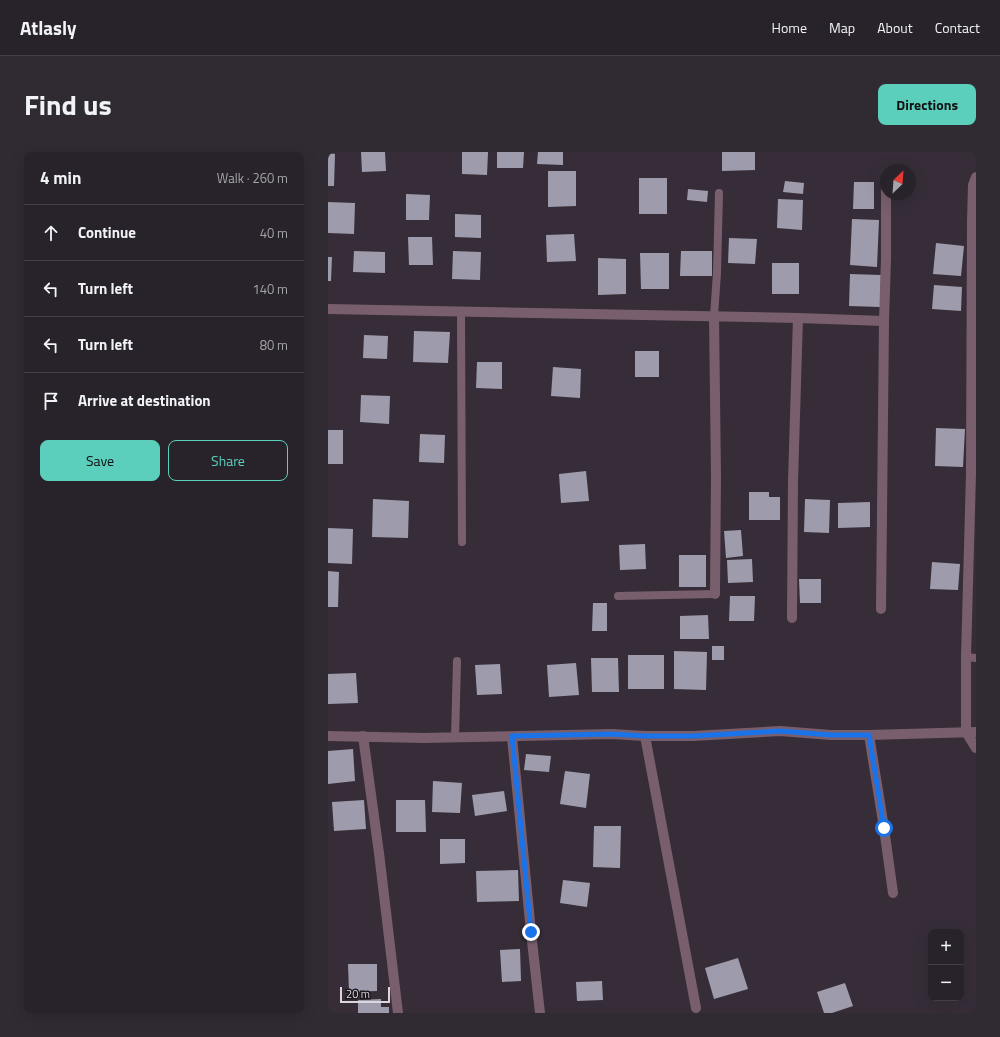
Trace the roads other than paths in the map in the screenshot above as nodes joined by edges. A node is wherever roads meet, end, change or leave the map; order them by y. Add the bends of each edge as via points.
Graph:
1 (976, 177) edge
2 (719, 193) dead end
3 (886, 200) edge
4 (328, 310) edge
5 (462, 311) junction
6 (714, 316) junction
7 (798, 318) junction
8 (884, 321) junction
9 (462, 542) dead end
10 (715, 594) joint
11 (618, 596) dead end
12 (881, 609) dead end
13 (792, 618) dead end
14 (971, 657) edge
15 (457, 661) dead end
16 (971, 732) edge
17 (869, 735) junction
18 (328, 736) edge
19 (363, 736) junction
20 (512, 736) junction
21 (645, 736) junction
22 (454, 738) junction
23 (976, 748) edge
24 (893, 893) dead end
25 (696, 1008) dead end
26 (398, 1013) edge
27 (540, 1013) edge

1 - 14 street via 973,185 972,221
2 - 6 lane
3 - 8 street
4 - 5 street
5 - 6 street
5 - 9 lane
6 - 7 street
6 - 10 street
7 - 8 street
7 - 13 street
8 - 12 street
10 - 11 lane
14 - 16 street
15 - 22 lane
16 - 17 street
16 - 23 street
17 - 21 street via 780,731
17 - 24 street
18 - 19 street
19 - 22 street
19 - 26 street
20 - 21 street
20 - 22 street
20 - 27 street
21 - 25 street

